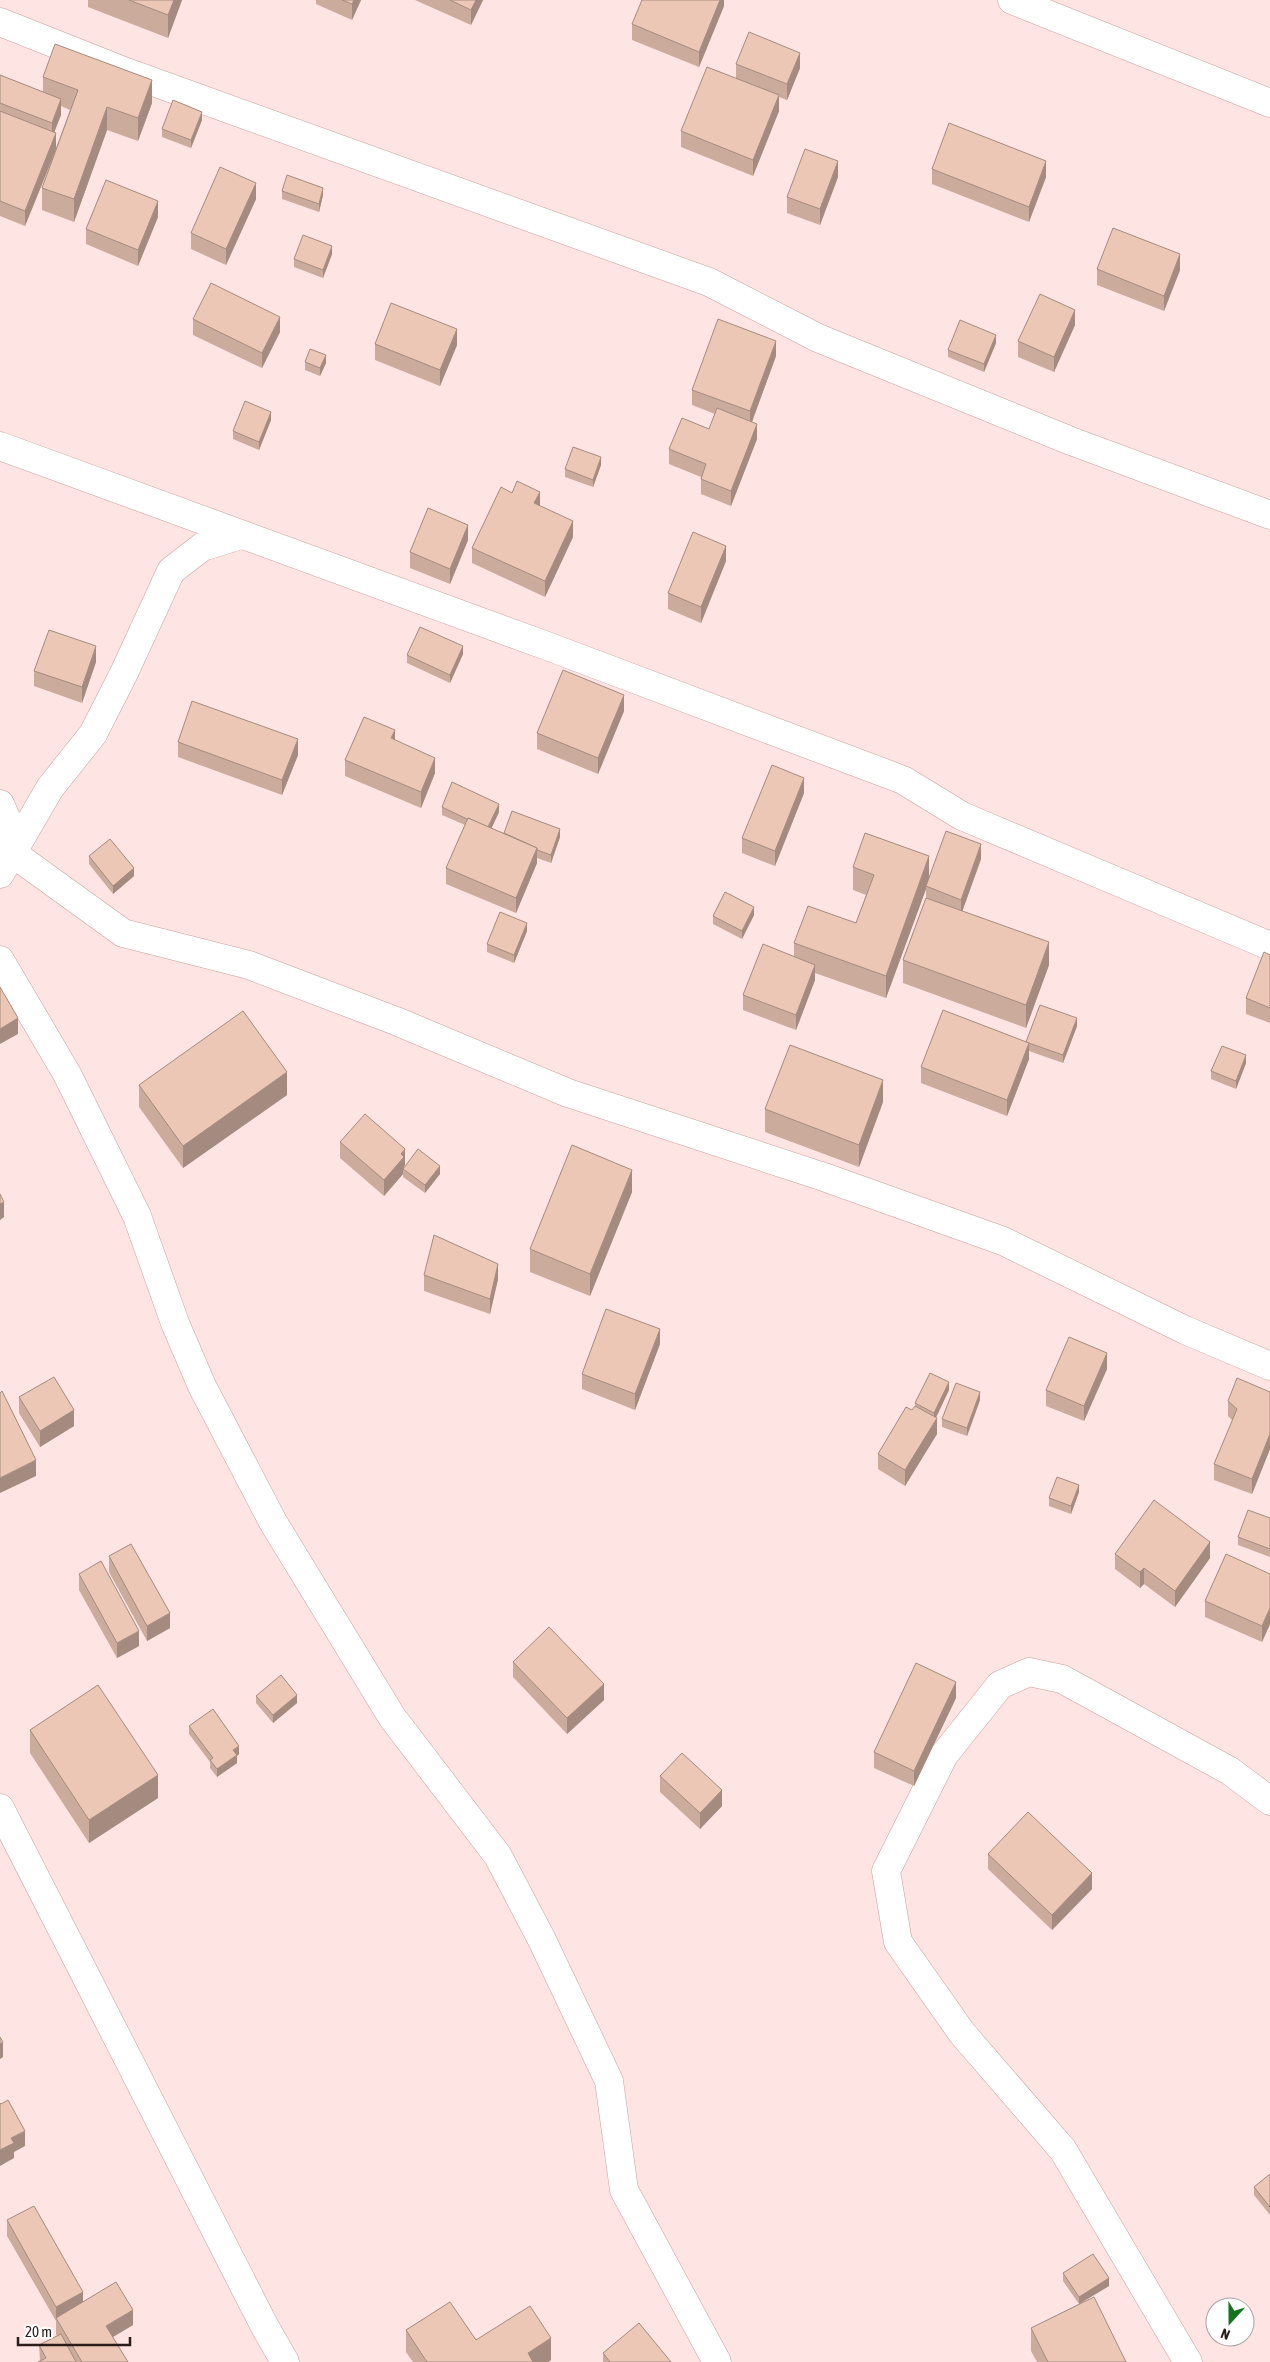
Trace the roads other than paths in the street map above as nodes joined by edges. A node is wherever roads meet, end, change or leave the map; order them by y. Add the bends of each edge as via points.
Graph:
1 (1012, 0) edge
2 (0, 22) edge
3 (1270, 103) edge
4 (0, 446) edge
5 (1270, 515) edge
6 (241, 535) junction
7 (0, 804) edge
8 (6, 863) edge
9 (1270, 946) edge
10 (0, 960) edge
11 (1270, 1366) edge
12 (1270, 1801) edge
13 (0, 1808) edge
14 (285, 2362) edge
15 (717, 2362) edge
16 (1188, 2362) edge

1 - 3 street
2 - 5 street via 126,72 709,282 818,338 1071,441
4 - 6 street
6 - 8 street via 202,547 171,571 93,734 50,788
6 - 9 street via 903,780 962,816
7 - 8 street via 7,820
8 - 11 street via 124,933 249,965 396,1021 568,1093 824,1177 1003,1241 1185,1330
10 - 15 street via 67,1074 128,1199 198,1377 274,1522 392,1717 498,1856 542,1940 609,2081 624,2190
12 - 16 street via 1230,1771 1062,1679 1029,1672 1000,1685 944,1755 886,1871 898,1942 962,2033 1062,2150
13 - 14 street

